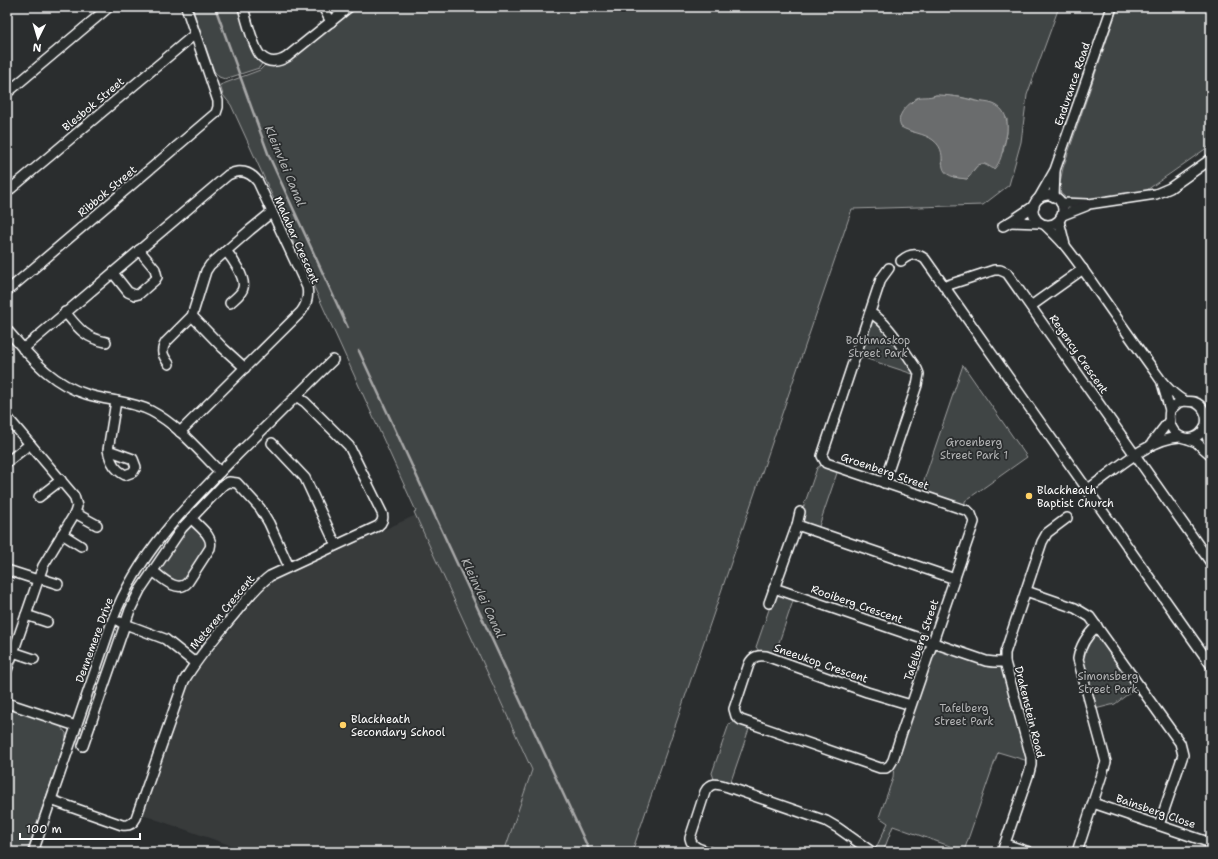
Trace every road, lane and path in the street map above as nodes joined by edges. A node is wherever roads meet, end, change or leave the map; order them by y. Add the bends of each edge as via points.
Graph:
1 (109, 7) edge
2 (186, 7) edge
3 (242, 7) edge
4 (323, 7) edge
5 (349, 7) edge
6 (1112, 7) edge
7 (331, 22) junction
8 (195, 34) junction
9 (7, 93) edge
10 (1211, 158) edge
11 (1055, 170) junction
12 (7, 192) edge
13 (1058, 200) junction
14 (1037, 202) junction
15 (1089, 204) junction
16 (272, 212) junction
17 (1061, 218) junction
18 (1042, 224) junction
19 (1065, 245) junction
20 (139, 250) junction
21 (226, 251) junction
22 (901, 261) dead end
23 (890, 268) dead end
24 (1083, 269) junction
25 (113, 272) junction
26 (945, 286) junction
27 (7, 291) edge
28 (230, 303) dead end
29 (1031, 306) junction
30 (65, 312) junction
31 (870, 313) junction
32 (192, 316) junction
33 (7, 330) edge
34 (106, 342) dead end
35 (23, 349) junction
36 (333, 360) dead end
37 (169, 364) dead end
38 (245, 368) junction
39 (1162, 382) junction
40 (296, 396) junction
41 (1184, 400) junction
42 (116, 401) junction
43 (1170, 410) junction
44 (7, 417) edge
45 (1169, 421) junction
46 (1204, 428) junction
47 (180, 432) junction
48 (1184, 438) junction
49 (272, 443) dead end
50 (30, 444) junction
51 (1151, 444) junction
52 (1211, 448) edge
53 (108, 450) dead end
54 (1211, 455) edge
55 (1135, 456) junction
56 (7, 462) edge
57 (220, 472) junction
58 (61, 480) junction
59 (884, 483) junction
60 (1088, 489) junction
61 (39, 497) dead end
62 (800, 512) dead end
63 (75, 513) junction
64 (191, 518) junction
65 (973, 518) joint
66 (1067, 518) dead end
67 (97, 525) dead end
68 (797, 525) junction
69 (62, 534) junction
70 (81, 546) dead end
71 (336, 546) junction
72 (1211, 563) edge
73 (289, 567) junction
74 (7, 570) edge
75 (153, 571) junction
76 (38, 579) junction
77 (955, 579) junction
78 (58, 584) dead end
79 (774, 588) junction
80 (1026, 591) junction
81 (769, 603) dead end
82 (26, 615) junction
83 (113, 619) junction
84 (48, 622) dead end
85 (125, 624) junction
86 (1097, 626) junction
87 (933, 643) junction
88 (12, 647) edge
89 (34, 659) dead end
90 (1005, 662) junction
91 (194, 663) junction
92 (1211, 665) edge
93 (7, 670) edge
94 (7, 703) edge
95 (911, 705) junction
96 (76, 726) junction
97 (83, 746) dead end
98 (887, 767) joint
99 (50, 800) junction
100 (1093, 803) junction
101 (1159, 825) junction
102 (1211, 843) edge
103 (1003, 848) edge
104 (33, 852) edge
105 (709, 852) edge
106 (872, 852) edge
107 (1029, 852) edge
108 (1077, 852) edge

1 - 9 street
2 - 8 street
3 - 7 street via 258,52 268,61 277,62 284,59
4 - 7 street
5 - 7 street
6 - 11 street, Endurance Road
8 - 12 street, Blesbok Street
8 - 27 street, Ribbok Street via 217,98 218,107 214,116
10 - 15 street via 1163,191
11 - 13 street, Endurance Road
11 - 14 street, Endurance Road
13 - 14 street via 1048,195
13 - 15 street
13 - 17 street via 1063,209
14 - 18 street via 1034,215
14 - 18 street via 1007,224
15 - 17 street
16 - 20 street, Malabar Crescent via 255,178 247,173 235,172 228,175
16 - 21 street
16 - 38 street, Malabar Crescent via 307,287 307,301 301,312
17 - 18 street via 1054,224
17 - 19 street
18 - 19 street
19 - 24 street
20 - 25 street, Malabar Crescent
20 - 25 street via 155,269 157,277 139,294 128,292
21 - 28 street via 236,265 243,284 241,292
21 - 32 street via 214,260 206,271
22 - 26 street via 907,255 920,256
23 - 31 street, Groenberg Street via 881,279
24 - 29 street
24 - 39 street
25 - 30 street, Malabar Crescent
26 - 29 street, Regency Crescent via 1000,270 1009,275
26 - 60 street
29 - 55 street, Regency Crescent
30 - 34 street via 83,334
30 - 35 street, Malabar Crescent
31 - 59 street via 885,324 919,374
31 - 59 street, Groenberg Street via 822,456 826,463
32 - 37 street via 163,347 163,356
32 - 38 street
33 - 35 street
35 - 42 street via 54,380 87,395
36 - 40 street, Dennemere Drive
38 - 47 street, Malabar Crescent
39 - 41 street
39 - 43 street
40 - 57 street, Dennemere Drive
40 - 71 street, Meteren Crescent via 349,446 383,515 378,526
41 - 43 street
41 - 46 street via 1194,402 1204,410
42 - 47 street via 138,405 153,412
42 - 53 street
43 - 45 street
44 - 50 street
45 - 48 street via 1174,433
45 - 51 street
46 - 48 street via 1194,437
46 - 52 street
47 - 57 street
48 - 51 street via 1172,437
48 - 54 street via 1196,442
49 - 71 street via 305,478
50 - 56 street
50 - 58 street
51 - 55 street
55 - 60 street
55 - 72 street, Regency Crescent
57 - 83 street, Dennemere Drive via 175,518 164,533 132,580
58 - 61 street
58 - 63 street via 74,496 77,506
59 - 65 street, Groenberg Street via 968,512
60 - 92 street
62 - 68 street
63 - 67 street
63 - 69 street
64 - 73 street via 222,486 234,482 266,516
64 - 75 street
64 - 75 street via 212,543 188,582 177,587
65 - 77 street, Tafelberg Street via 973,527
66 - 80 street, Drakenstein Road via 1044,537
68 - 77 street
68 - 79 street
69 - 70 street
69 - 76 street
71 - 73 street, Meteren Crescent
73 - 91 street, Meteren Crescent via 260,584
74 - 76 street
75 - 85 street via 136,597
76 - 78 street
76 - 82 street
77 - 87 street, Tafelberg Street
79 - 81 street
79 - 87 street, Rooiberg Crescent
80 - 86 street via 1082,611
80 - 90 street, Drakenstein Road via 1006,649
82 - 84 street
82 - 88 street
83 - 85 street
83 - 96 street, Dennemere Drive
85 - 91 street via 165,639
85 - 97 street
86 - 100 street via 1085,639 1078,659 1106,762
86 - 101 street via 1182,747 1183,755
87 - 90 street, Rooiberg Crescent via 986,661
87 - 95 street, Tafelberg Street
88 - 89 street
88 - 93 street
90 - 103 street, Drakenstein Road via 1031,762
91 - 99 street, Meteren Crescent via 181,689 133,823 122,825
94 - 96 street
95 - 98 street, Tafelberg Street via 892,760
95 - 98 street, Sneeukop Crescent via 766,656 756,656 748,667 734,708 736,716 741,720 878,768
96 - 99 street, Dennemere Drive
99 - 104 street, Dennemere Drive
100 - 101 street, Bainsberg Close
100 - 108 street
101 - 102 street, Bainsberg Close
103 - 107 street
105 - 106 street via 694,846 690,838 706,790 715,784 826,821

